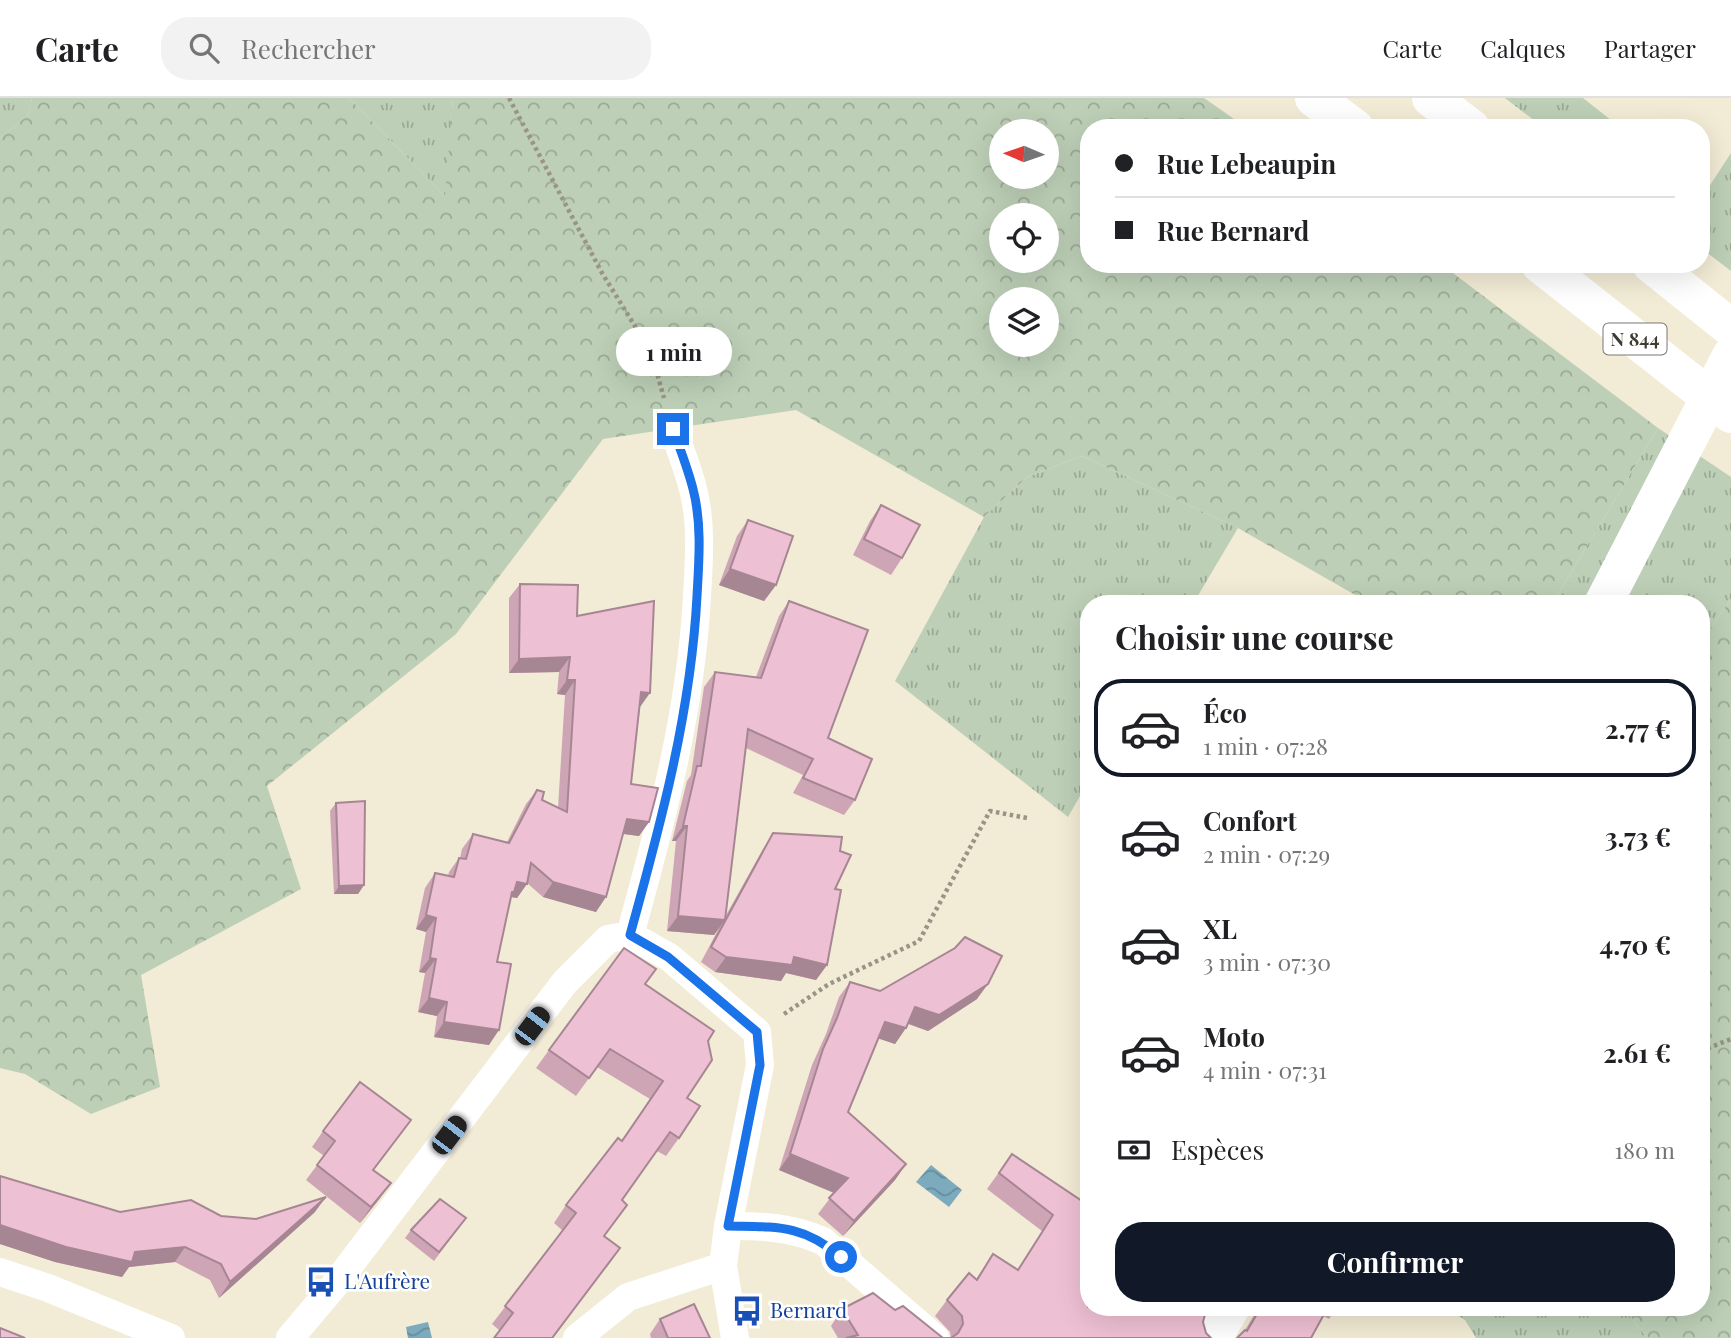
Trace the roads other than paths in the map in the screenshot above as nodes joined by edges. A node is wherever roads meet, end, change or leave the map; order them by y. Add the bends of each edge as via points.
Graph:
1 (1314, 98) edge
2 (1431, 98) edge
3 (1343, 119) edge
4 (1459, 119) edge
5 (1551, 273) edge
6 (1662, 273) edge
7 (1731, 328) edge
8 (1731, 356) edge
9 (1731, 414) edge
10 (673, 429) road end
11 (1609, 595) edge
12 (630, 935) junction
13 (728, 1226) junction
14 (723, 1266) junction
15 (0, 1272) edge
16 (1226, 1316) edge
17 (171, 1338) edge
18 (290, 1338) edge
19 (577, 1338) edge
20 (735, 1338) edge
21 (935, 1338) edge
22 (1213, 1338) edge

1 - 3 main road
2 - 4 main road
5 - 9 main road, N 844
6 - 7 main road
8 - 11 main road
10 - 12 street via 694,490 698,527 695,635 666,806
12 - 13 street via 668,957 757,1032 760,1065
12 - 18 street via 608,939 565,982
13 - 14 street
13 - 21 street via 778,1227 823,1241
14 - 19 street via 628,1297
14 - 20 street
15 - 17 street
16 - 22 main road

